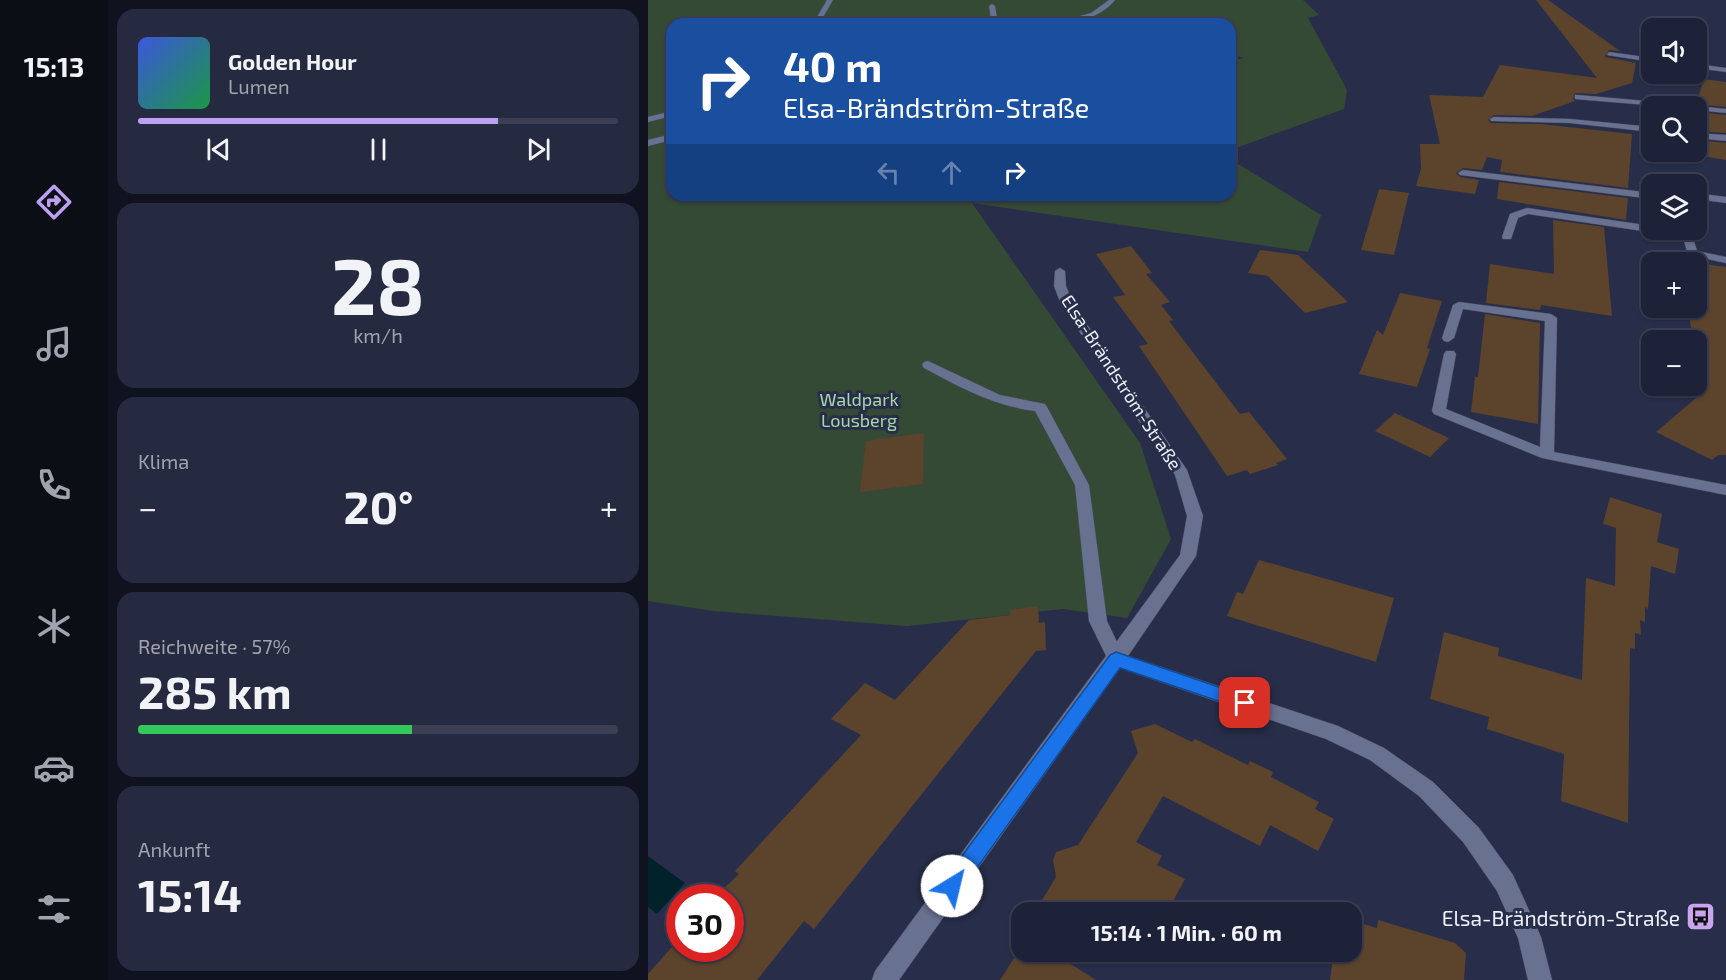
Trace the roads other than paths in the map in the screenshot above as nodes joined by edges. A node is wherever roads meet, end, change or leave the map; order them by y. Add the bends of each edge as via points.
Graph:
1 (830, 0) edge
2 (1112, 0) edge
3 (992, 6) dead end
4 (820, 18) edge
5 (994, 18) edge
6 (1077, 18) edge
7 (1609, 54) dead end
8 (1641, 58) edge
9 (1707, 67) edge
10 (1726, 70) edge
11 (1578, 97) dead end
12 (1641, 103) edge
13 (1707, 109) edge
14 (1726, 111) edge
15 (666, 115) edge
16 (1494, 119) dead end
17 (648, 120) edge
18 (1641, 129) edge
19 (1707, 136) edge
20 (666, 138) edge
21 (1726, 138) edge
22 (648, 143) edge
23 (1641, 188) edge
24 (1641, 194) edge
25 (1707, 197) edge
26 (1726, 200) edge
27 (1707, 203) edge
28 (1726, 206) edge
29 (1641, 227) edge
30 (1507, 237) dead end
31 (1688, 240) edge
32 (1726, 261) edge
33 (1060, 271) dead end
34 (1448, 338) dead end
35 (1450, 354) dead end
36 (928, 365) dead end
37 (1546, 455) junction
38 (1726, 490) edge
39 (1116, 659) junction
40 (884, 980) edge
41 (1540, 980) edge

1 - 4 street
2 - 6 street via 1107,7
3 - 5 street
7 - 8 street
9 - 10 street
11 - 12 street
13 - 14 street
15 - 17 street
16 - 18 street via 1570,121
19 - 21 street
20 - 22 street
23 - 24 street via 1526,172 1466,170
25 - 26 street
27 - 28 street
29 - 30 street via 1527,211 1514,216
31 - 32 street via 1692,254
33 - 39 street, Elsa-Brändström-Straße via 1060,286 1067,304 1182,474 1195,516 1188,556
34 - 37 street via 1459,305 1551,318
35 - 37 street via 1439,411
36 - 39 street via 1007,403 1040,406 1082,485 1098,621
37 - 38 street
39 - 40 street, Elsa-Brändström-Straße
39 - 41 street via 1332,732 1377,754 1426,789 1471,835 1505,883 1529,937

